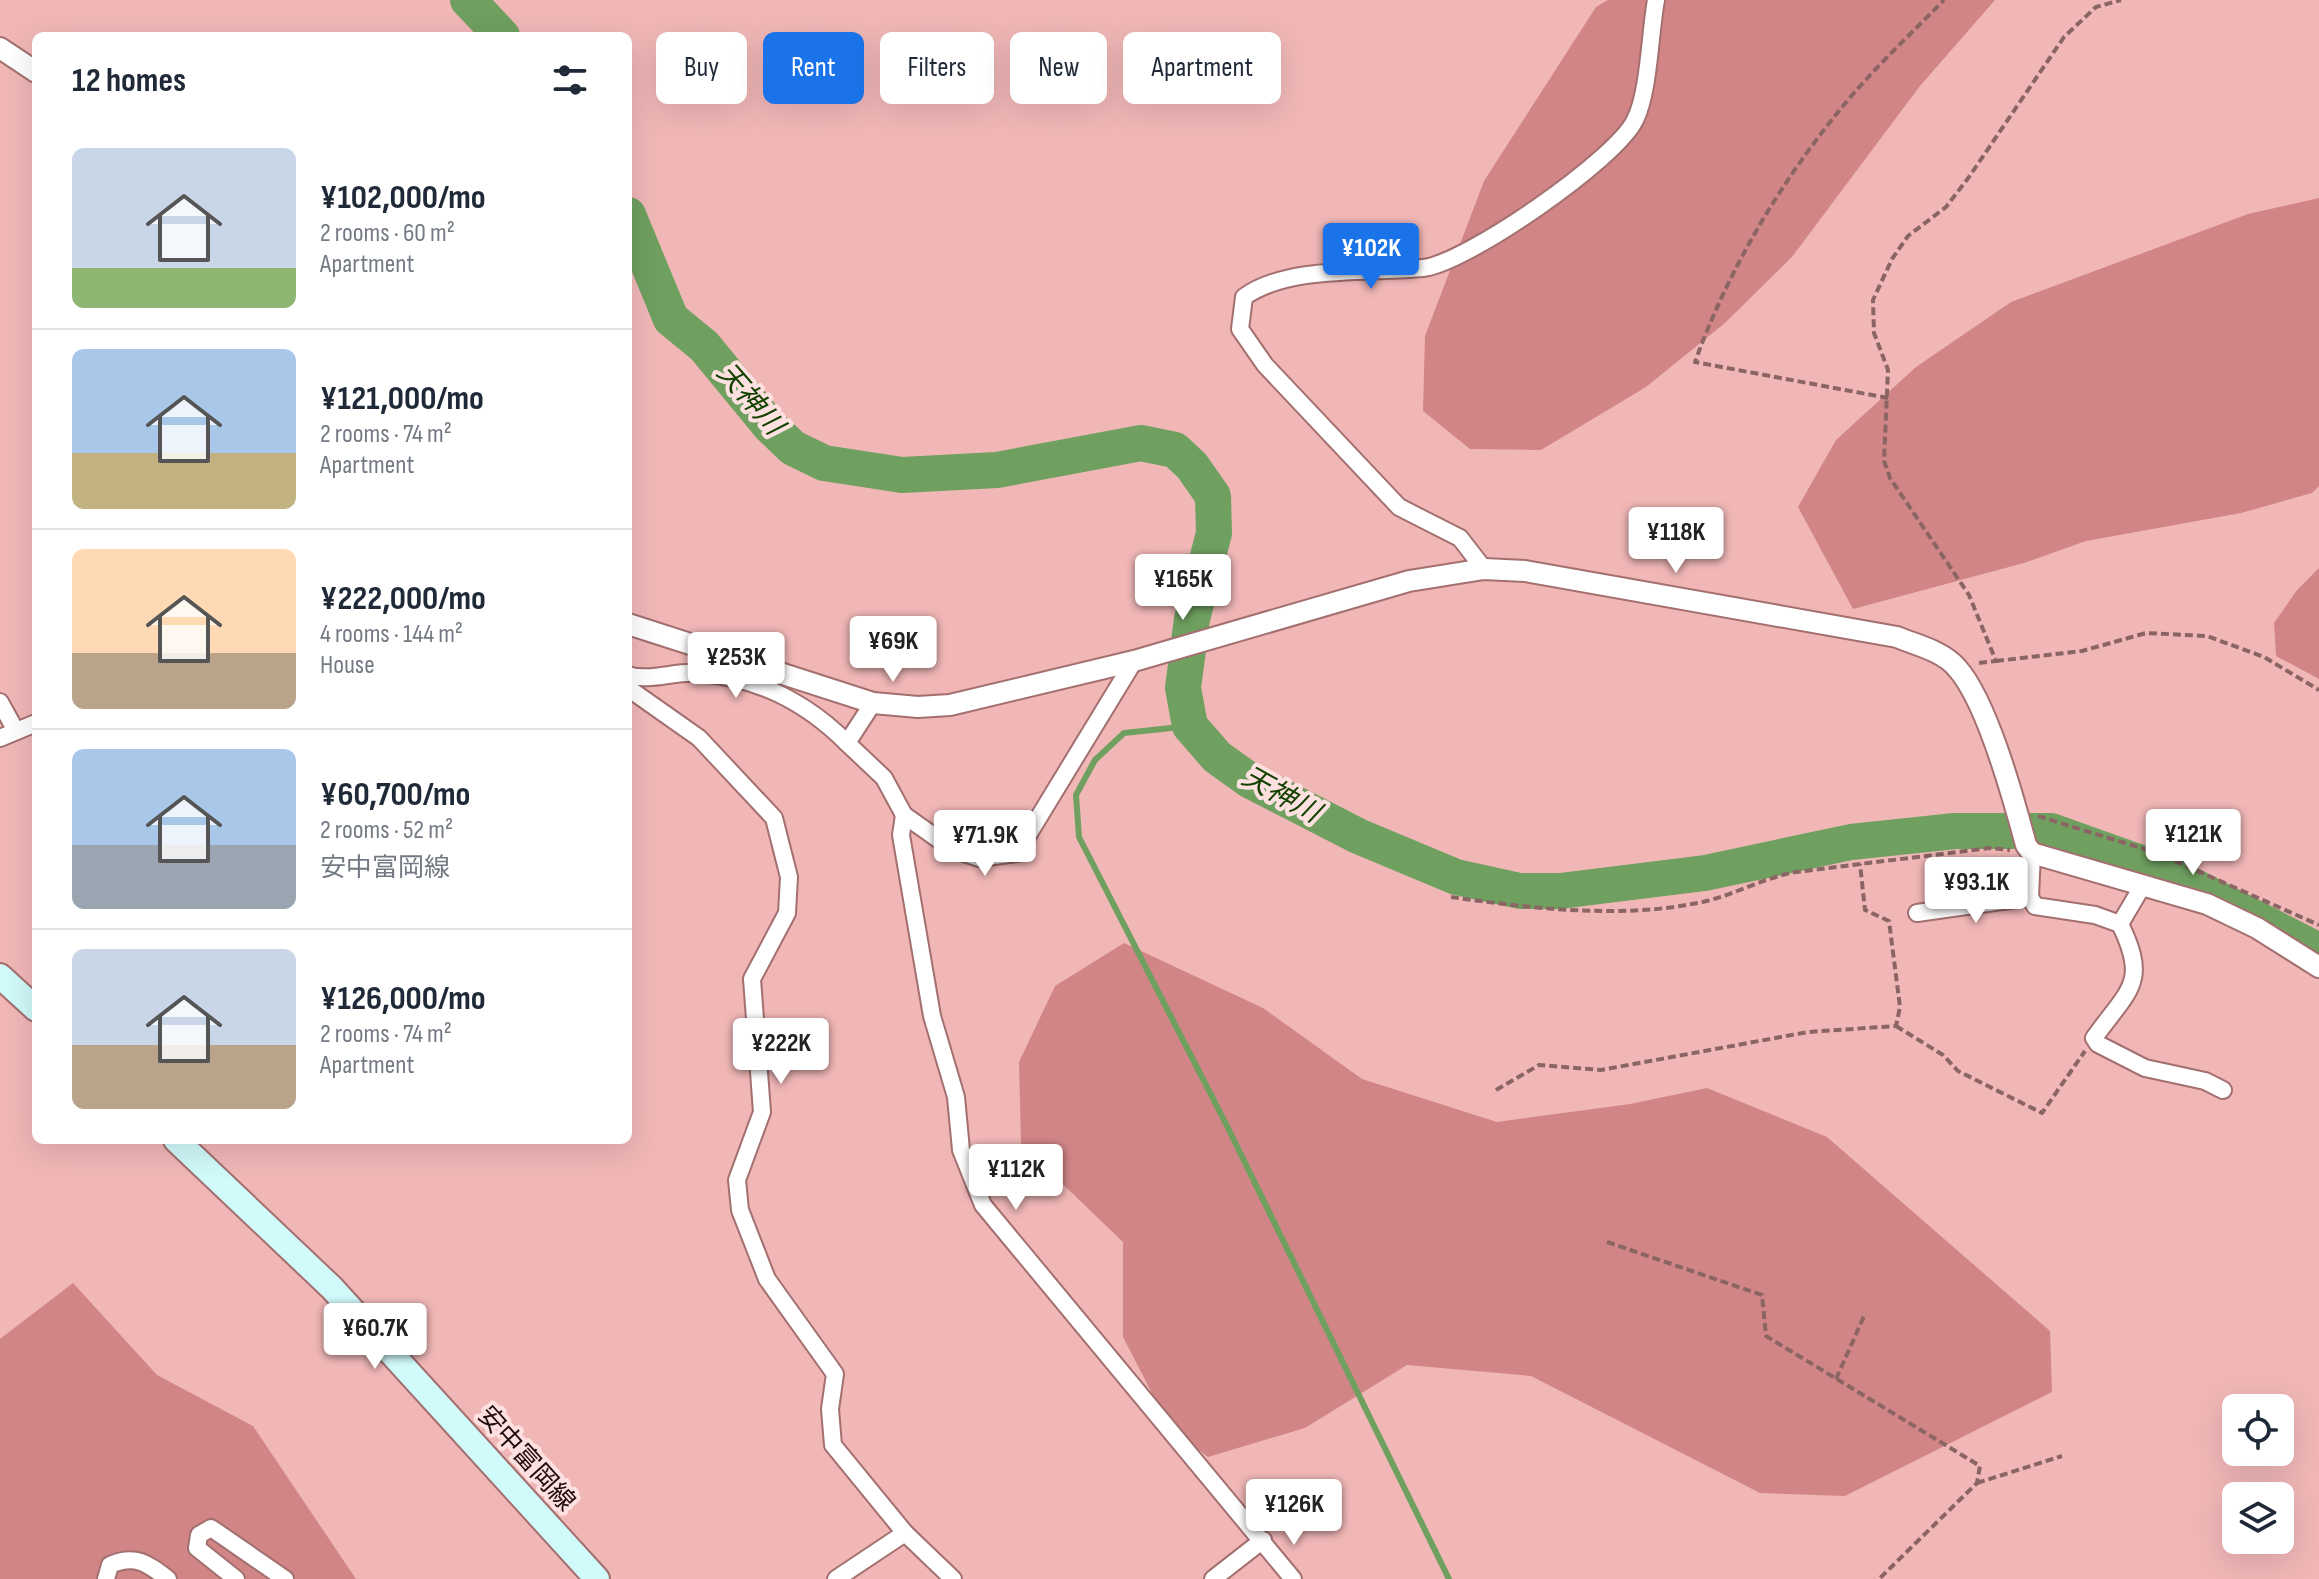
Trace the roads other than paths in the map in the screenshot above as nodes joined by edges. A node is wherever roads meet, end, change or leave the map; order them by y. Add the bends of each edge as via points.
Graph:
1 (1656, 0) edge
2 (0, 48) edge
3 (32, 69) edge
4 (1484, 569) junction
5 (632, 625) edge
6 (1134, 661) junction
7 (632, 675) edge
8 (632, 691) edge
9 (0, 702) edge
10 (873, 703) junction
11 (32, 725) edge
12 (8, 735) edge
13 (847, 743) junction
14 (904, 815) junction
15 (2029, 849) junction
16 (2143, 885) junction
17 (2030, 897) junction
18 (1917, 913) dead end
19 (2120, 924) junction
20 (2319, 967) edge
21 (0, 976) edge
22 (32, 1005) edge
23 (2223, 1090) dead end
24 (180, 1144) edge
25 (905, 1533) junction
26 (1263, 1540) junction
27 (106, 1579) edge
28 (168, 1579) edge
29 (236, 1579) edge
30 (285, 1579) edge
31 (597, 1579) edge
32 (836, 1579) edge
33 (953, 1579) edge
34 (1213, 1579) edge
35 (1293, 1579) edge

1 - 4 street via 1635,120 1604,157 1501,231 1450,260 1427,268 1281,280 1244,297 1240,329 1265,365 1399,507 1460,538
2 - 3 street
4 - 6 street via 1394,585
4 - 15 street via 1525,571 1897,637 1943,657 1957,667 1975,696
5 - 10 street
6 - 10 street via 950,705
6 - 14 street via 1017,853 979,858 952,849
7 - 13 street via 696,673 751,682 793,698
8 - 25 street via 699,738 774,818 789,877 787,913 752,979 762,1112 737,1180 740,1210 767,1279 835,1374 830,1409 833,1445
9 - 12 street
10 - 13 street
11 - 12 street
13 - 14 street via 884,778
14 - 26 street via 901,835 932,1016 956,1097 961,1150 983,1205
15 - 16 street
15 - 17 street
16 - 19 street
16 - 20 street via 2207,904
17 - 18 street
17 - 19 street via 2046,911 2095,915
19 - 23 street via 2136,956 2133,984 2094,1038 2145,1068
21 - 22 main road
24 - 31 main road, 安中富岡線 via 332,1288
25 - 32 street
25 - 33 street
26 - 34 street
26 - 35 street
27 - 28 street via 110,1565 127,1557 146,1561
29 - 30 street via 197,1548 199,1535 211,1528

